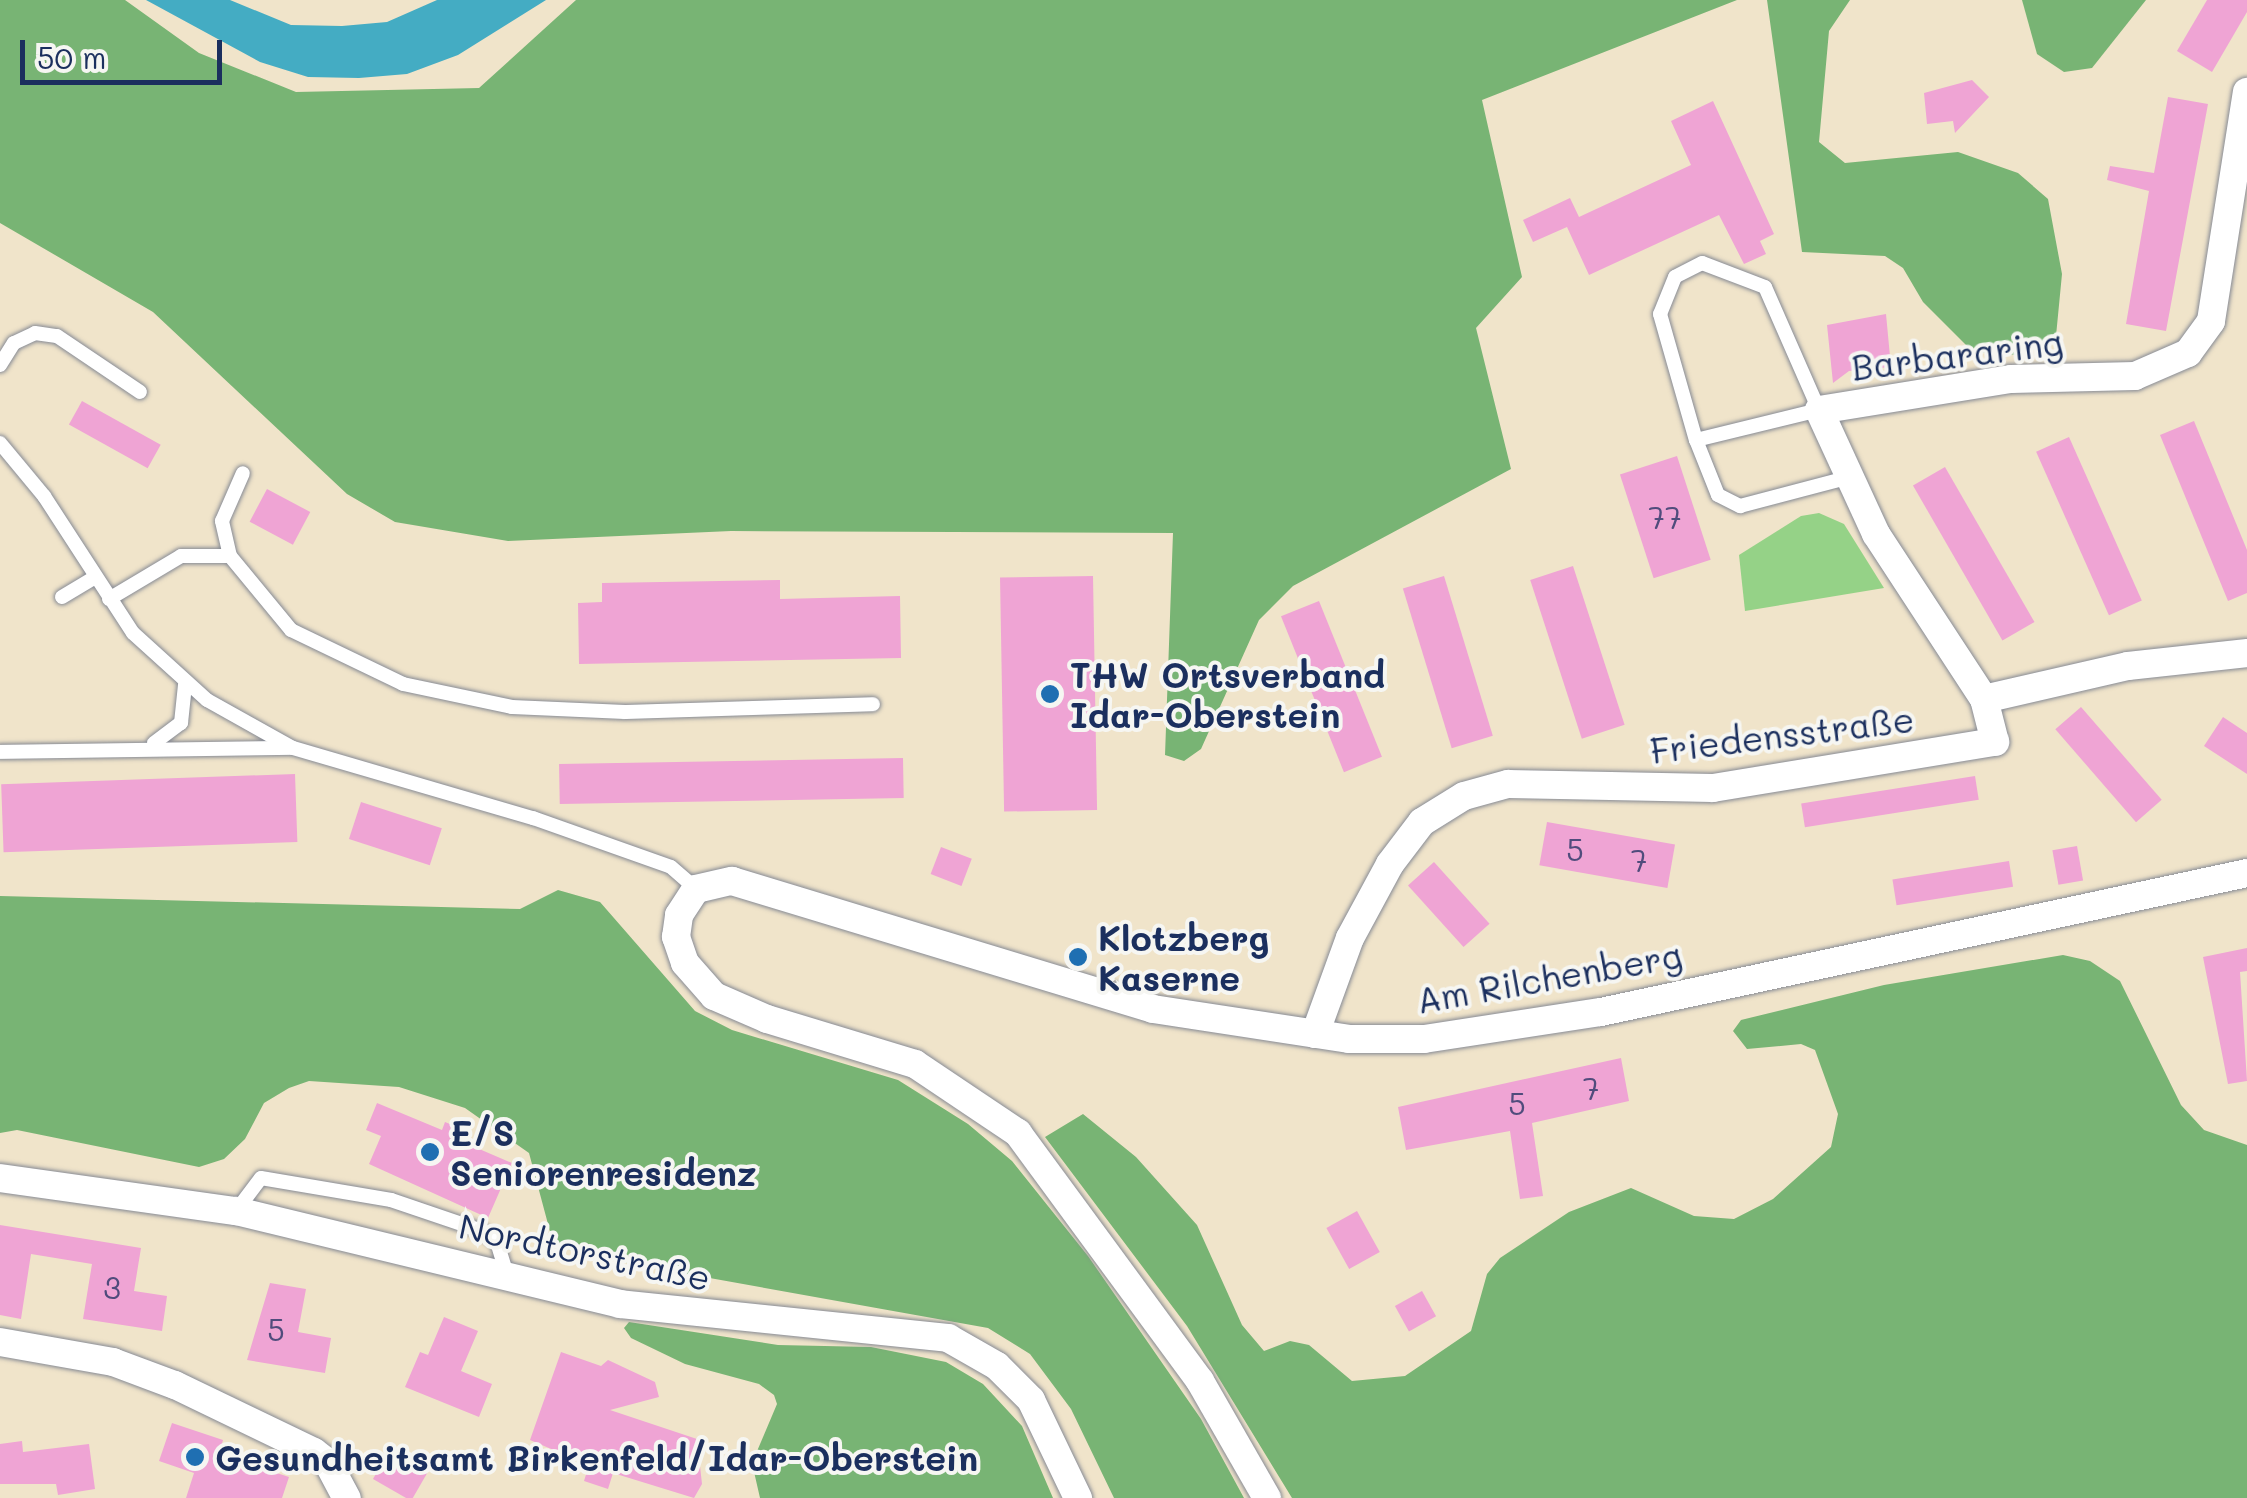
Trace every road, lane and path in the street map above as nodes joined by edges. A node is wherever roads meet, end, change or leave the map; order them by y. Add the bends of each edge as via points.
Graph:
1 (2247, 92) edge
2 (0, 365) edge
3 (140, 392) dead end
4 (1820, 410) junction
5 (1696, 440) junction
6 (0, 443) edge
7 (243, 473) dead end
8 (1847, 478) junction
9 (230, 556) junction
10 (94, 578) junction
11 (62, 596) dead end
12 (108, 599) junction
13 (2247, 653) edge
14 (185, 684) junction
15 (1984, 698) junction
16 (873, 704) dead end
17 (146, 746) junction
18 (292, 748) junction
19 (0, 752) edge
20 (2247, 873) edge
21 (696, 889) junction
22 (1315, 1034) junction
23 (0, 1178) edge
24 (236, 1211) junction
25 (507, 1275) junction
26 (0, 1342) edge
27 (347, 1498) edge
28 (1078, 1498) edge
29 (1266, 1498) edge

1 - 4 street, Barbararing via 2211,321 2188,352 2136,376 2011,379
2 - 3 lane via 14,343 35,333 57,336
4 - 5 lane
4 - 5 lane via 1764,287 1702,264 1675,277 1660,314
4 - 8 street, Barbararing
5 - 8 lane via 1718,494 1740,506
6 - 10 lane via 44,496
7 - 9 lane via 222,520
8 - 15 street, Barbararing
9 - 12 lane via 180,556
9 - 16 lane via 292,630 404,684 512,706 606,711
10 - 11 lane
10 - 12 lane
12 - 14 lane
13 - 15 street via 2128,666
14 - 17 lane via 181,723
14 - 18 lane
15 - 22 street, Friedensstraße via 1995,742 1713,788 1508,784 1464,796 1422,822 1390,864 1350,938
17 - 18 lane
17 - 19 lane
18 - 21 lane via 533,818 671,867
20 - 22 street, Am Rilchenberg via 1503,1030 1424,1040
21 - 22 street, Am Rilchenberg via 723,879 1153,1009
21 - 29 street via 680,914 676,937 685,963 714,996 915,1064 1018,1133 1200,1381
23 - 24 street, Nordtorstraße
24 - 25 street, Nordtorstraße
24 - 25 lane via 261,1178 392,1200 482,1231 497,1242
25 - 28 street, Nordtorstraße via 688,1315 948,1338 997,1366 1031,1400
26 - 27 street via 114,1362 175,1385 314,1452

